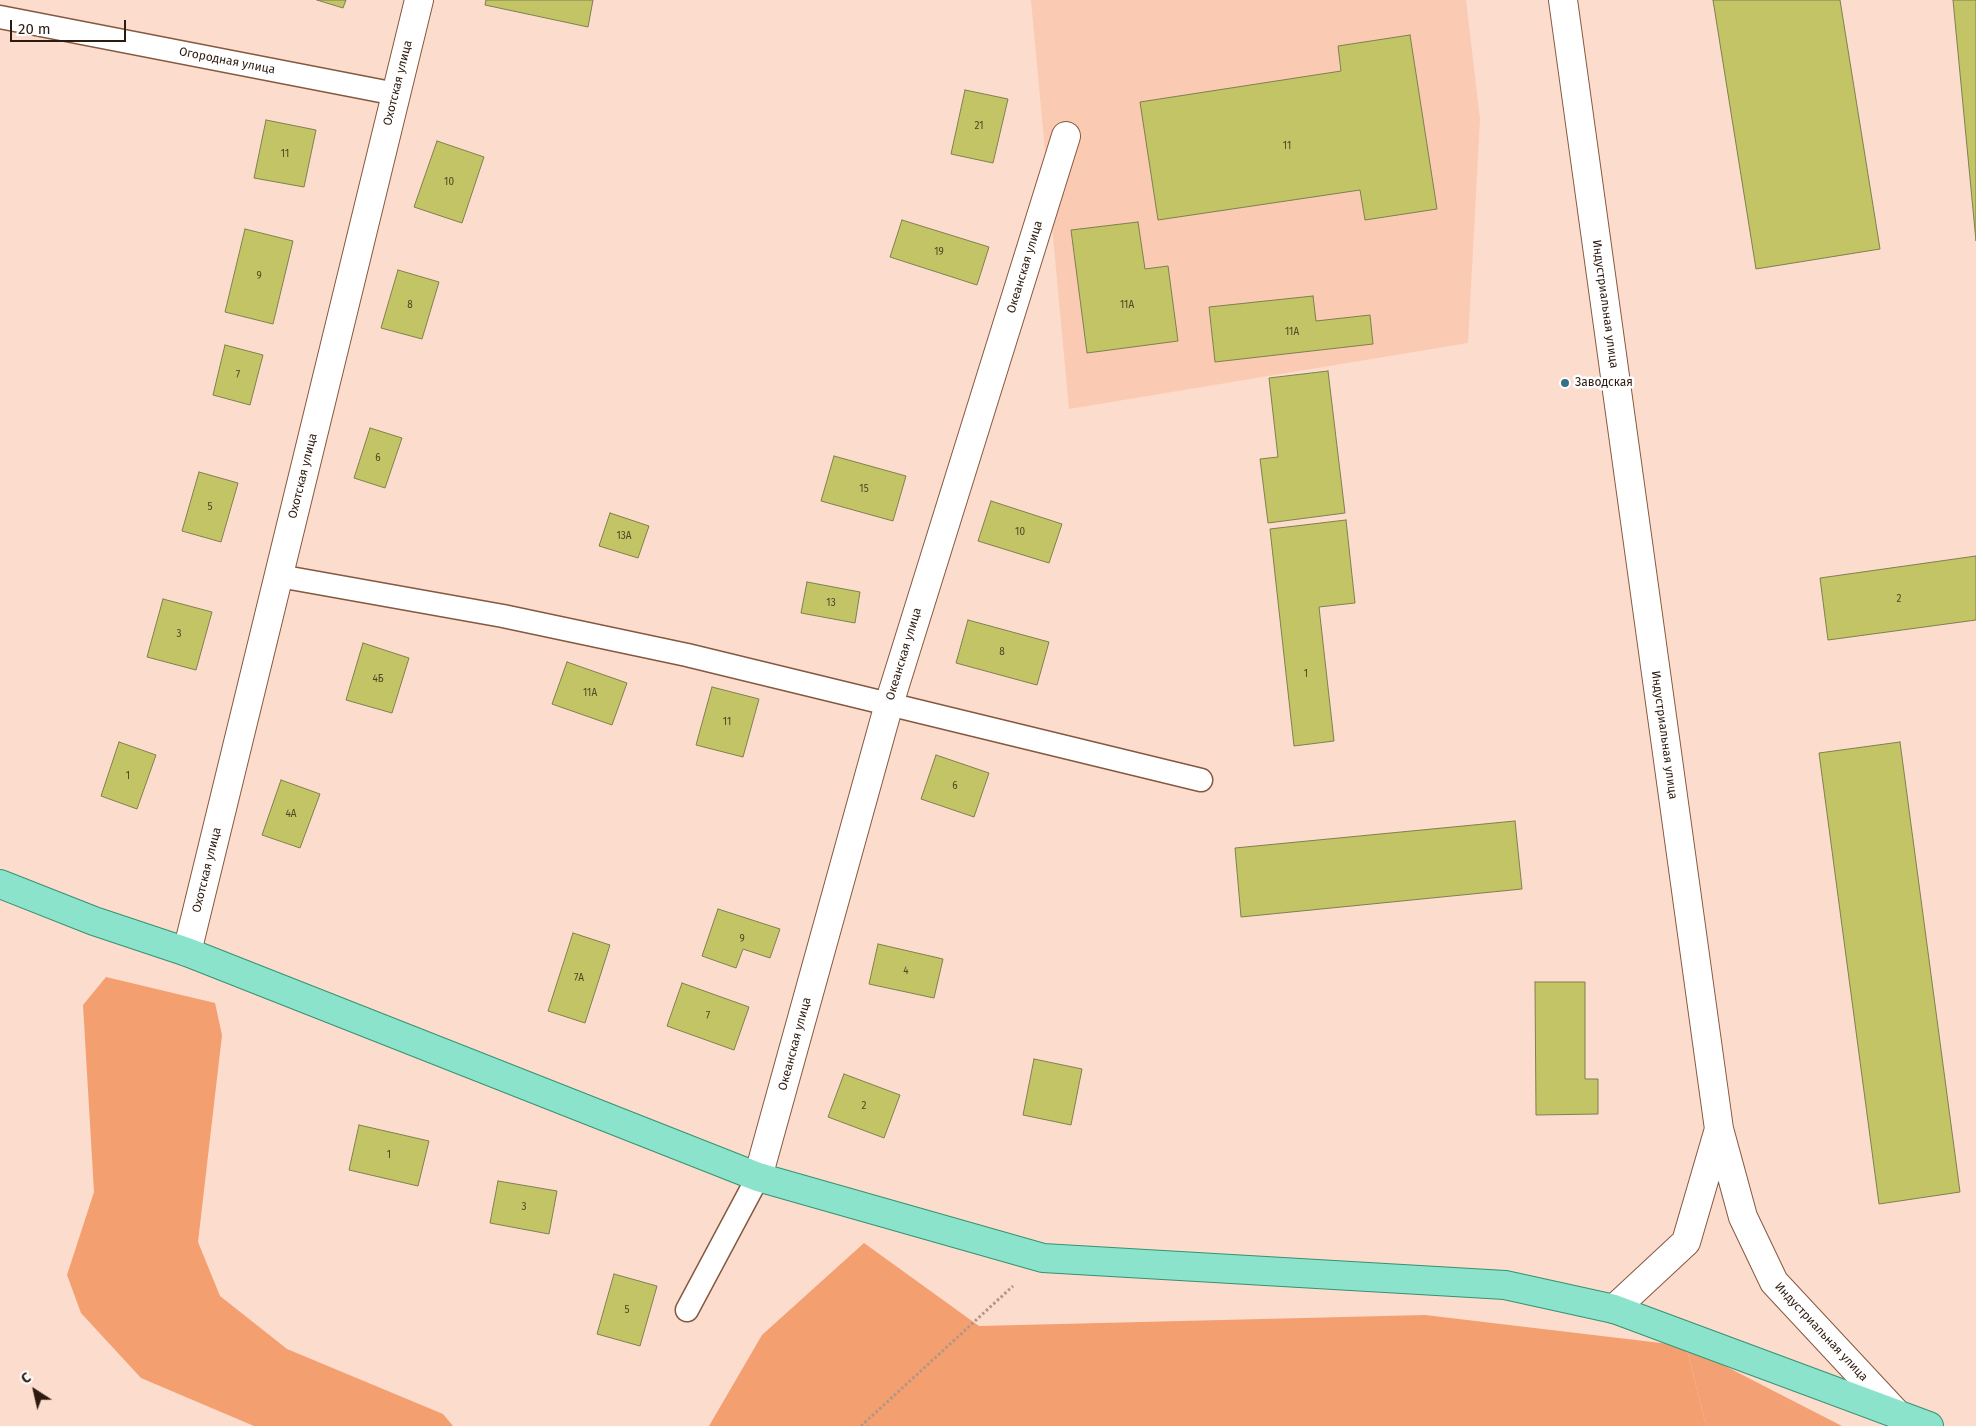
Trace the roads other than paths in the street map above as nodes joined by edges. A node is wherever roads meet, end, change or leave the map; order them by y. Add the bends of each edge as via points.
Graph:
1 (418, 0) edge
2 (1563, 0) edge
3 (0, 17) edge
4 (396, 94) junction
5 (1066, 136) dead end
6 (279, 576) junction
7 (889, 704) junction
8 (1201, 780) dead end
9 (0, 884) edge
10 (187, 952) junction
11 (1719, 1129) junction
12 (758, 1177) junction
13 (1614, 1309) junction
14 (688, 1310) dead end
15 (1897, 1414) junction
16 (1929, 1426) edge

1 - 4 street, Охотская улица
2 - 11 street, Индустриальная улица
3 - 4 lane, Огородная улица
4 - 6 street, Охотская улица
5 - 7 street, Океанская улица
6 - 7 lane via 503,616 687,654
6 - 10 street, Охотская улица
7 - 8 lane
7 - 12 street, Океанская улица
9 - 10 main road via 94,921
10 - 12 main road
11 - 13 street via 1686,1242
11 - 15 street, Индустриальная улица via 1743,1217 1774,1282
12 - 13 main road via 1043,1258 1506,1285
12 - 14 lane
13 - 15 main road
15 - 16 main road

